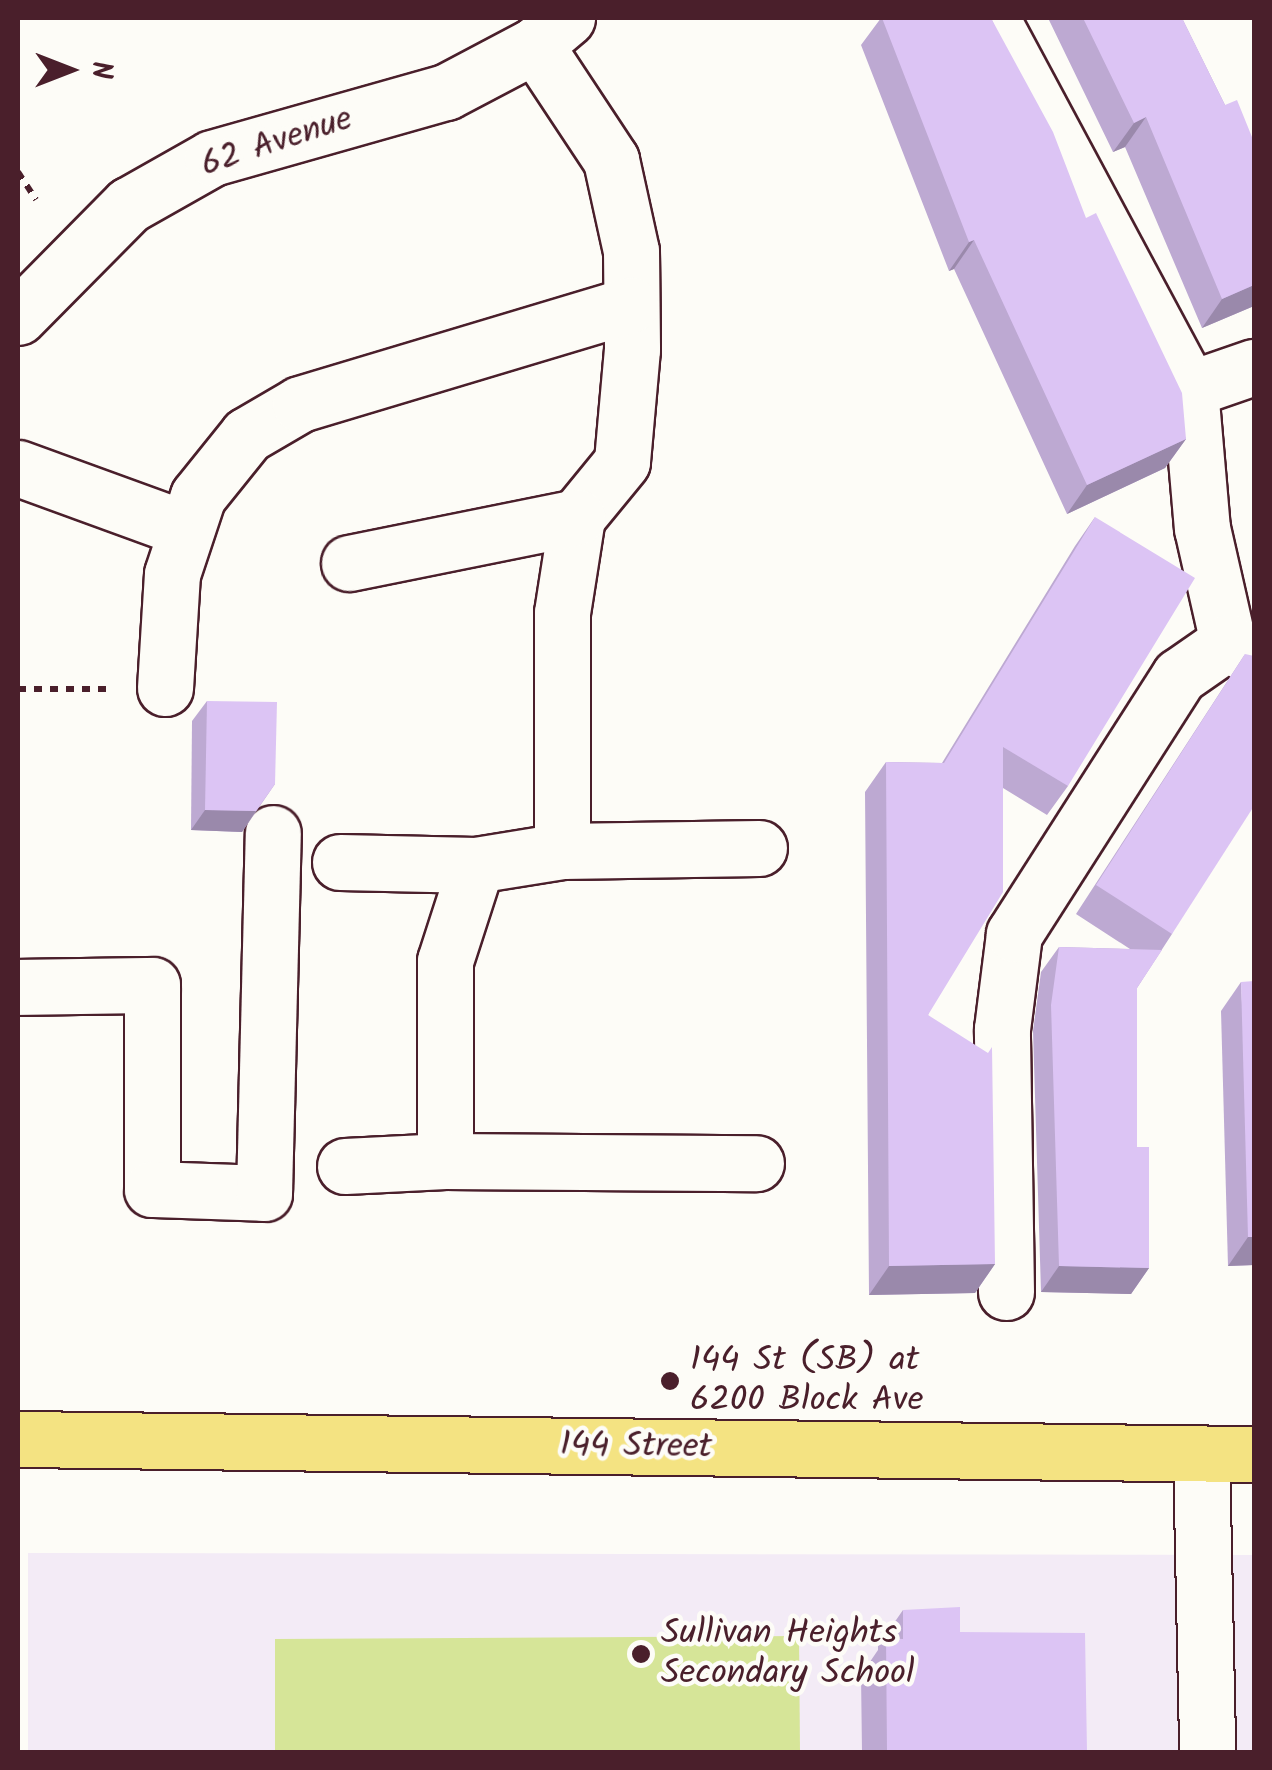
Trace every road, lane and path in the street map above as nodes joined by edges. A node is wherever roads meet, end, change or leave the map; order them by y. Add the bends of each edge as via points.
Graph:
1 (991, 18) edge
2 (551, 31) edge
3 (18, 172) edge
4 (36, 200) dead end
5 (631, 304) junction
6 (18, 317) edge
7 (1254, 367) edge
8 (1190, 389) junction
9 (18, 468) edge
10 (577, 517) junction
11 (186, 530) junction
12 (348, 563) dead end
13 (1241, 651) edge
14 (18, 688) edge
15 (141, 689) joint
16 (273, 833) dead end
17 (759, 848) dead end
18 (562, 851) junction
19 (340, 862) dead end
20 (476, 865) junction
21 (18, 987) edge
22 (445, 1160) junction
23 (756, 1164) dead end
24 (345, 1166) dead end
25 (1006, 1292) dead end
26 (18, 1439) edge
27 (1254, 1454) edge
28 (1201, 1455) junction
29 (1207, 1752) edge

1 - 8 street
2 - 5 street via 611,160 631,251
2 - 6 street, 62 Avenue via 446,92 212,158 129,205
3 - 4 path
5 - 10 street via 622,462
5 - 11 street via 300,404 247,435 198,496
7 - 8 street
8 - 13 street via 1202,528
9 - 11 street
10 - 12 street
10 - 18 street via 562,613
11 - 15 street
13 - 25 street via 1179,676 1014,934 1002,1029
14 - 15 path
16 - 21 street via 264,1193 152,1189 152,985
17 - 18 street
18 - 20 street
19 - 20 street
20 - 22 street via 445,960
22 - 23 street
22 - 24 street
26 - 28 main road, 144 Street
27 - 28 main road, 144 Street
28 - 29 street

